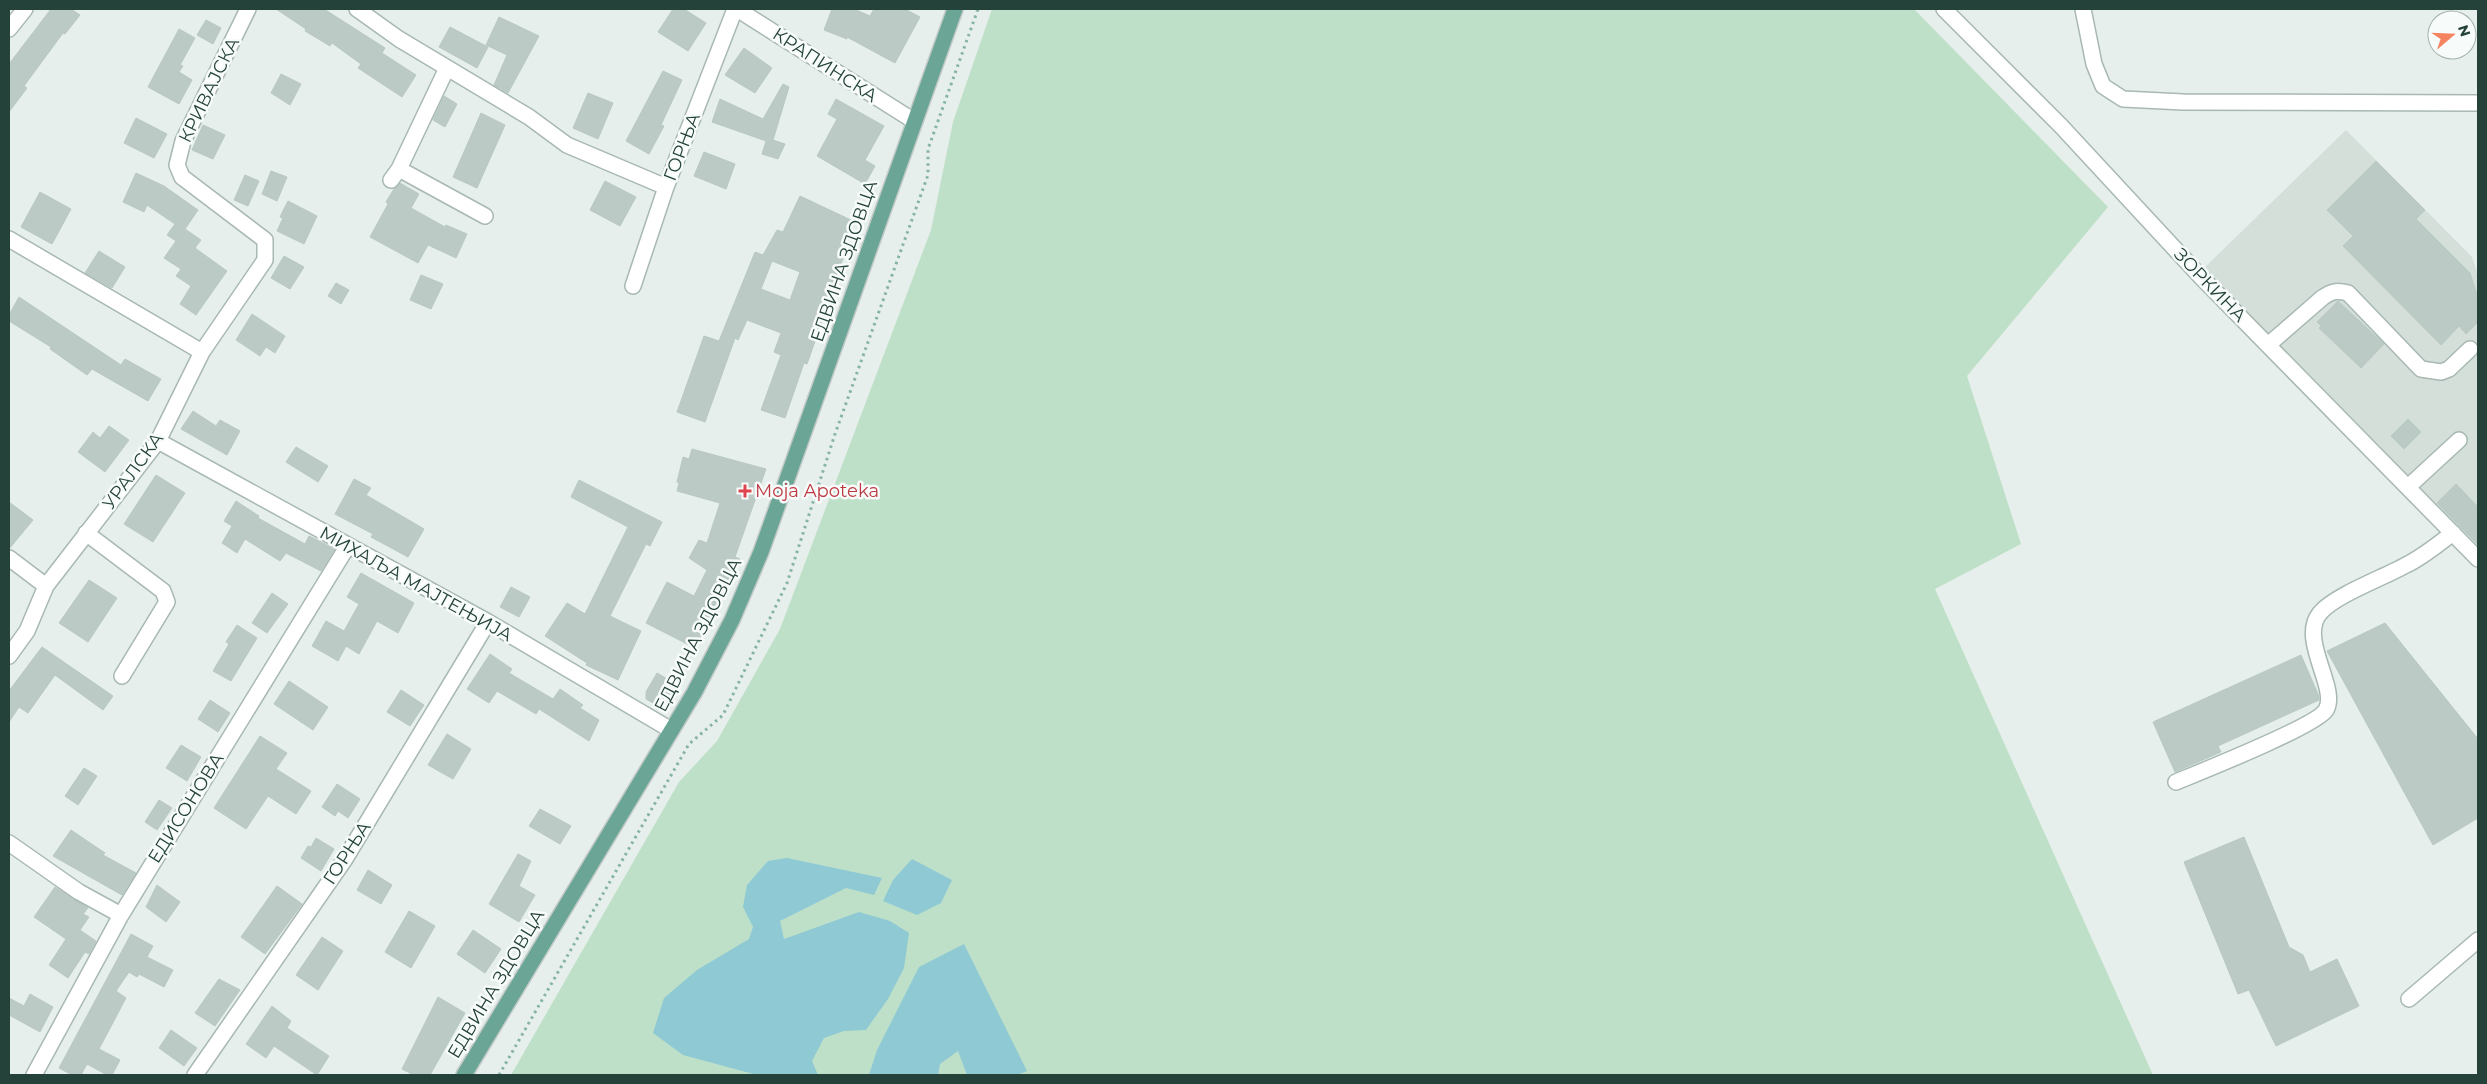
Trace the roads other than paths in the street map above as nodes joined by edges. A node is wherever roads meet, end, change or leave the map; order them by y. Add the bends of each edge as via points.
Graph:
1 (25, 9) edge
2 (248, 9) edge
3 (357, 9) edge
4 (736, 9) edge
5 (955, 9) edge
6 (1944, 9) edge
7 (2083, 9) edge
8 (9, 29) edge
9 (447, 68) junction
10 (2478, 103) edge
11 (914, 121) junction
12 (666, 187) junction
13 (485, 216) dead end
14 (9, 239) edge
15 (633, 286) dead end
16 (2268, 344) junction
17 (2470, 349) dead end
18 (202, 352) junction
19 (2459, 440) dead end
20 (158, 441) junction
21 (2408, 487) junction
22 (2453, 533) junction
23 (86, 534) junction
24 (347, 547) junction
25 (9, 558) edge
26 (2478, 559) edge
27 (46, 586) junction
28 (488, 622) junction
29 (9, 656) edge
30 (122, 676) dead end
31 (671, 730) junction
32 (2176, 782) dead end
33 (9, 843) edge
34 (120, 915) junction
35 (2478, 940) edge
36 (2409, 999) dead end
37 (34, 1075) edge
38 (195, 1075) edge
39 (464, 1075) edge

1 - 8 street
2 - 18 street, КРИВАЈСКА via 183,140 177,165 182,177 265,240 265,260
3 - 9 street
4 - 11 street, КРАПИНСКА
4 - 12 street, ГОРЊА
5 - 11 main road, ЕДВИНА ЗДОВЦА
6 - 16 street, ЗОРКИНА via 2061,126
7 - 10 street via 2094,64 2103,86 2123,99
9 - 12 street via 528,117 567,145
9 - 13 street via 395,174
11 - 31 main road, ЕДВИНА ЗДОВЦА via 761,552 732,620
12 - 15 street, ГОРЊА
14 - 18 street
16 - 17 street via 2322,298 2338,291 2348,293 2421,369 2441,372 2449,369
16 - 21 street, ЗОРКИНА
18 - 20 street, УРАЛСКА
19 - 21 street
20 - 23 street, УРАЛСКА
20 - 24 street, МИХАЉА МАЈТЕЊИЈА
21 - 22 street, ЗОРКИНА
22 - 26 street, ЗОРКИНА
22 - 32 street via 2409,564 2340,598 2321,612 2313,624 2316,652 2329,697 2327,708 2320,717
23 - 27 street, УРАЛСКА
23 - 30 street via 162,591 167,602
24 - 28 street, МИХАЉА МАЈТЕЊИЈА
24 - 34 street, ЕДИСОНОВА
25 - 27 street
27 - 29 street, УРАЛСКА via 27,631
28 - 31 street, МИХАЉА МАЈТЕЊИЈА
28 - 38 street, ГОРЊА via 345,859
31 - 39 main road, ЕДВИНА ЗДОВЦА
33 - 34 street via 79,892
34 - 37 street, ЕДИСОНОВА
35 - 36 street

